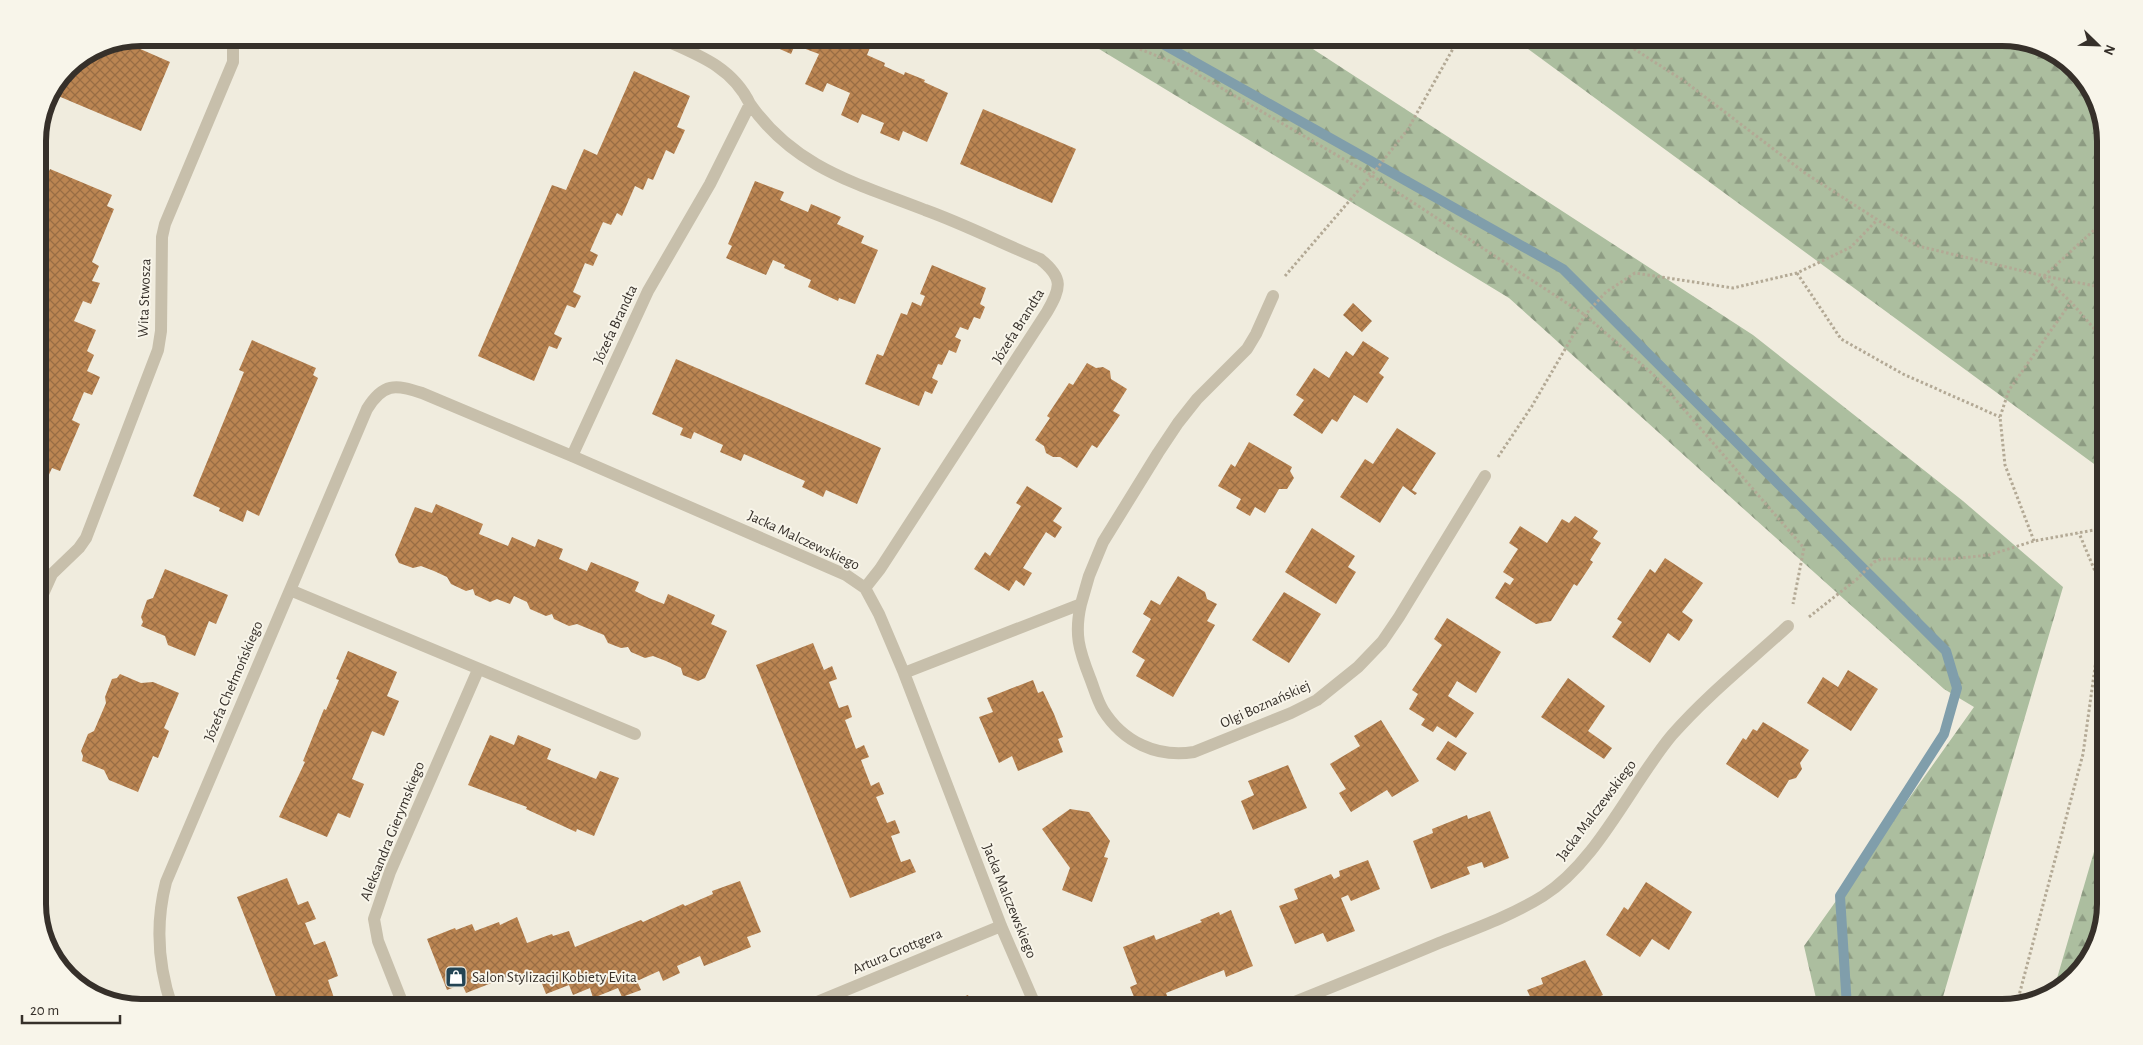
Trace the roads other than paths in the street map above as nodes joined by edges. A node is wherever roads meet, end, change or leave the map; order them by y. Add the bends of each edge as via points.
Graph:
1 (232, 46) edge
2 (677, 46) edge
3 (750, 104) junction
4 (1273, 296) road end
5 (393, 387) joint
6 (572, 456) junction
7 (1485, 476) road end
8 (46, 587) edge
9 (865, 588) junction
10 (290, 590) junction
11 (1081, 604) junction
12 (1788, 626) road end
13 (478, 670) junction
14 (904, 673) junction
15 (635, 734) dead end
16 (1001, 926) junction
17 (170, 999) edge
18 (401, 999) edge
19 (824, 999) edge
20 (1032, 999) edge
21 (1304, 999) edge

1 - 8 street, Wita Stwosza via 233,62 164,224 158,350 86,538 52,574
2 - 3 street, Józefa Brandta via 720,67 743,89
3 - 6 street, Józefa Brandta via 710,184 648,291
3 - 9 street, Józefa Brandta via 761,120 790,148 826,170 1040,259 1049,266 1059,284 1047,312
4 - 11 street, Olgi Boznańskiej via 1247,350 1197,399 1158,453 1103,542
5 - 6 street, Jacka Malczewskiego via 422,393
5 - 10 street, Józefa Chełmońskiego via 375,396 367,408
6 - 9 street, Jacka Malczewskiego via 846,575
7 - 11 street, Olgi Boznańskiej via 1399,617 1382,642 1358,667 1317,700 1194,752 1176,754 1142,747 1119,730 1103,709 1079,648 1077,622
9 - 14 street, Jacka Malczewskiego
10 - 13 street
10 - 17 street, Józefa Chełmońskiego via 166,882 158,923 158,949
11 - 14 street
12 - 21 street, Jacka Malczewskiego via 1672,735 1588,852 1543,896 1475,928
13 - 15 street
13 - 18 street, Aleksandra Gierymskiego via 390,872 374,919 378,941
14 - 16 street, Jacka Malczewskiego
16 - 19 street, Artura Grottgera
16 - 20 street, Jacka Malczewskiego

